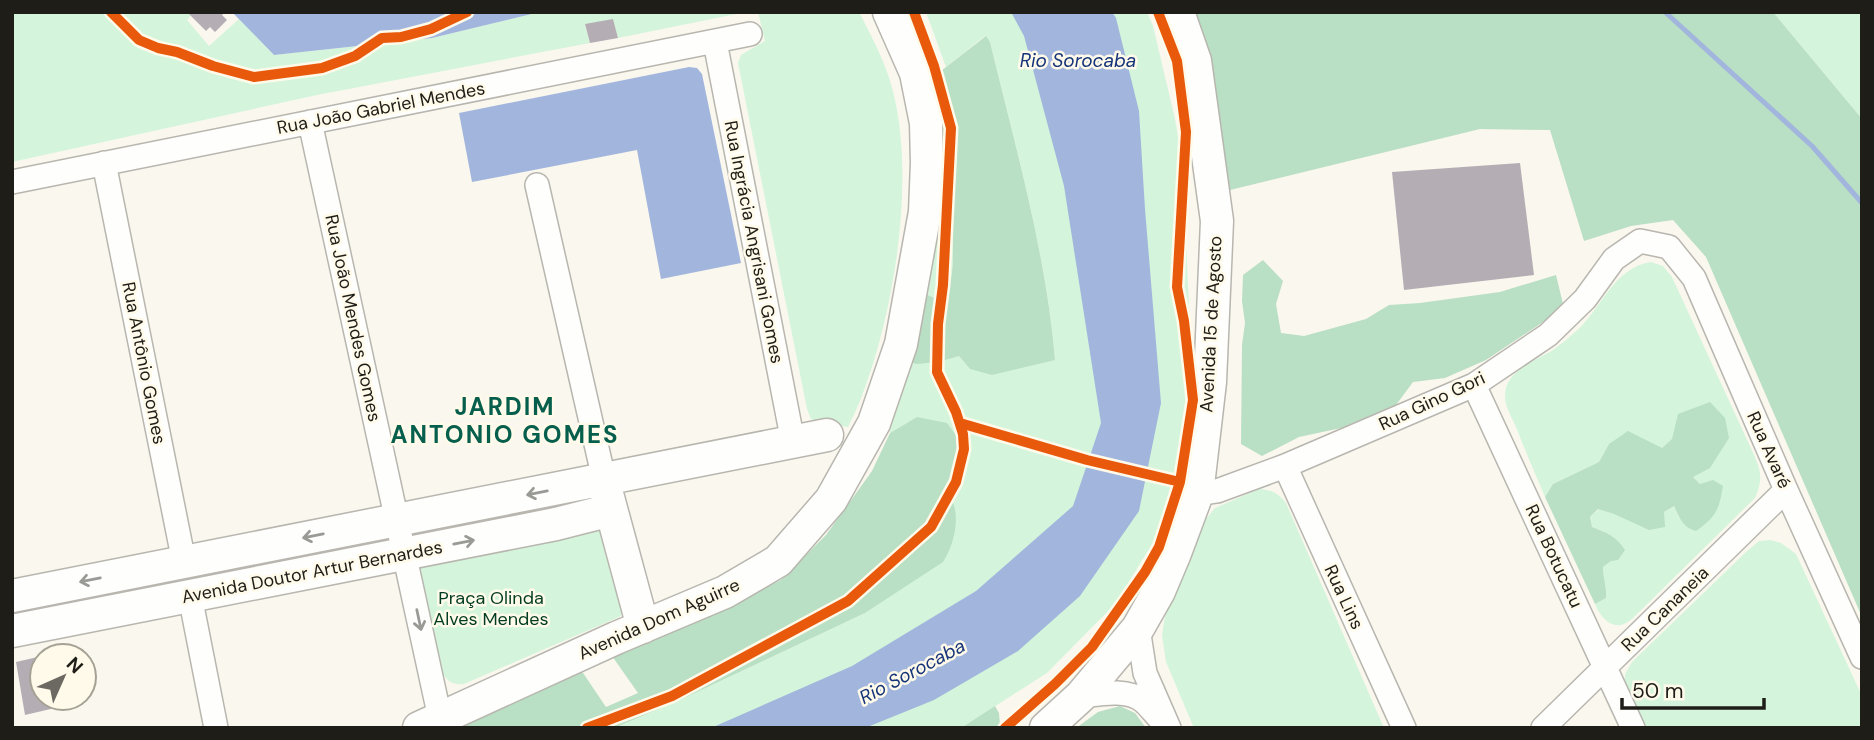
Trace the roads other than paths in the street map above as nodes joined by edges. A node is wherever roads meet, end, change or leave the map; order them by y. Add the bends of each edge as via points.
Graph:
1 (889, 12) edge
2 (1178, 12) edge
3 (750, 34) dead end
4 (715, 42) junction
5 (310, 122) junction
6 (104, 163) junction
7 (12, 182) edge
8 (537, 185) dead end
9 (1669, 247) joint
10 (1474, 385) junction
11 (827, 435) dead end
12 (793, 442) junction
13 (1285, 466) junction
14 (604, 479) junction
15 (1786, 490) junction
16 (1196, 494) junction
17 (611, 510) junction
18 (397, 520) junction
19 (404, 554) junction
20 (184, 562) junction
21 (12, 596) edge
22 (190, 596) junction
23 (643, 627) junction
24 (12, 631) edge
25 (1136, 649) junction
26 (1862, 657) edge
27 (1606, 667) junction
28 (1108, 676) junction
29 (1081, 696) junction
30 (1141, 699) junction
31 (429, 723) edge
32 (216, 728) edge
33 (1046, 728) edge
34 (1168, 728) edge
35 (1404, 728) edge
36 (1543, 728) edge
37 (1633, 728) edge

1 - 23 main road, Avenida Dom Aguirre via 916,74 926,123 927,163 925,212 901,344 874,423 831,500 778,561 725,592
2 - 16 main road, Avenida 15 de Agosto via 1195,61 1217,221 1210,382
3 - 4 street, Rua João Gabriel Mendes
4 - 5 street, Rua João Gabriel Mendes
4 - 12 street, Rua Ingrácia Angrisani Gomes
5 - 6 street, Rua João Gabriel Mendes
5 - 18 street, Rua João Mendes Gomes
6 - 7 street, Rua João Gabriel Mendes
6 - 20 street, Rua Antônio Gomes
8 - 14 street
9 - 10 street, Rua Gino Gori via 1640,241 1614,259 1585,299 1548,335
9 - 15 street, Rua Avaré via 1694,278
10 - 13 street, Rua Gino Gori
10 - 27 street, Rua Botucatu
11 - 12 main road, Avenida Doutor Artur Bernardes
12 - 14 main road, Avenida Doutor Artur Bernardes
13 - 16 street, Rua Gino Gori
13 - 35 street, Rua Lins
14 - 17 main road
14 -> 18 main road, Avenida Doutor Artur Bernardes
15 - 26 street, Rua Avaré
15 - 27 street, Rua Cananeia
16 - 25 main road, Avenida 15 de Agosto
19 -> 17 main road, Avenida Doutor Artur Bernardes
17 - 23 main road
18 - 19 street, Rua João Mendes Gomes
18 -> 20 main road, Avenida Doutor Artur Bernardes
19 - 22 main road, Avenida Doutor Artur Bernardes
19 -> 31 street, Rua João Mendes Gomes
20 -> 21 main road, Avenida Doutor Artur Bernardes
22 - 24 main road, Avenida Doutor Artur Bernardes
22 - 32 street
23 - 31 main road, Avenida Dom Aguirre
25 - 28 main road, Avenida 15 de Agosto
25 - 34 street
27 - 36 street, Rua Cananeia
27 - 37 street, Rua Botucatu
28 - 29 main road, Avenida 15 de Agosto
28 - 30 street
29 - 30 street via 1118,693
29 - 33 main road, Avenida 15 de Agosto
30 - 34 street

